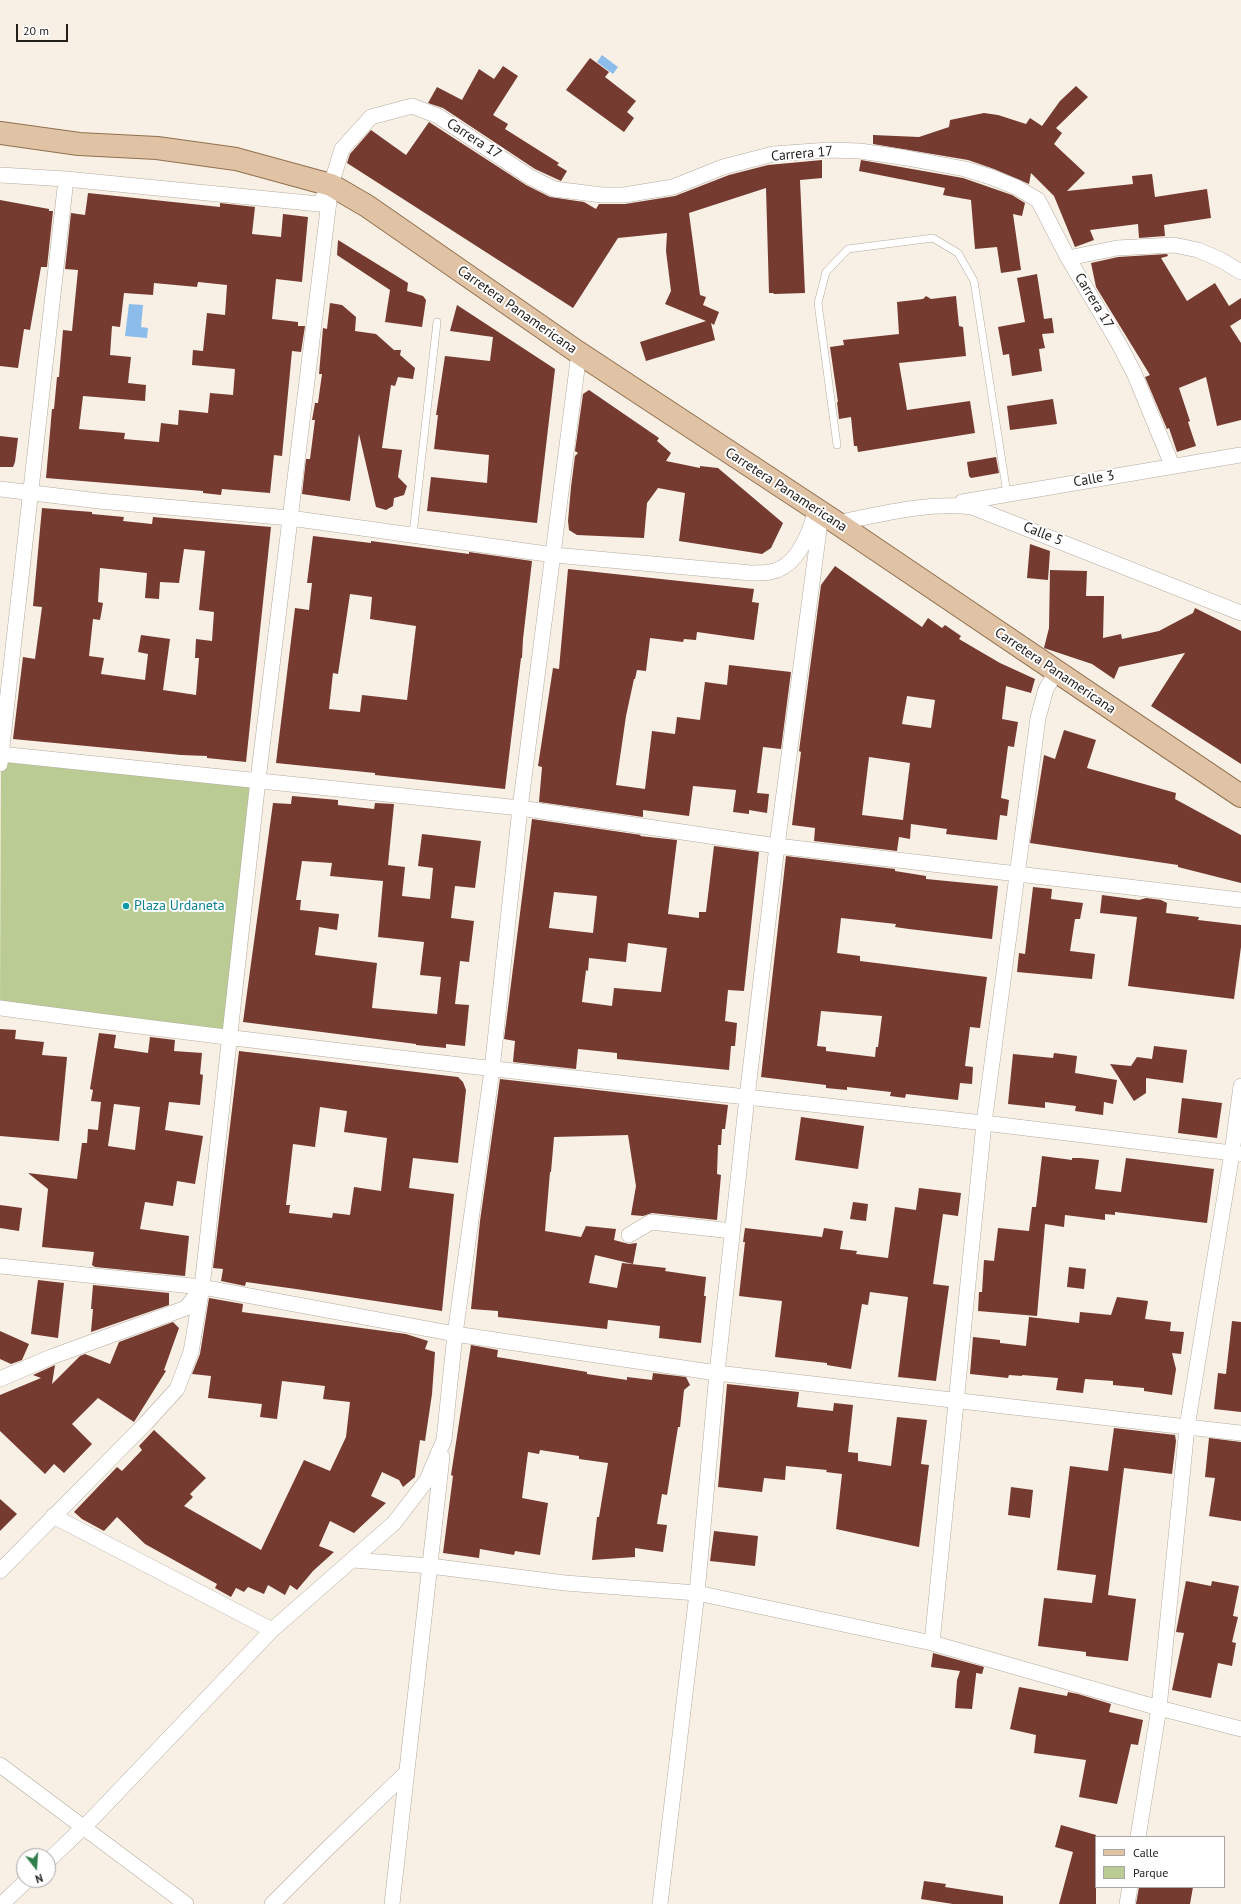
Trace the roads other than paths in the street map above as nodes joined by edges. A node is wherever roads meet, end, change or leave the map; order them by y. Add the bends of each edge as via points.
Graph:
1 (0, 133) edge
2 (0, 175) edge
3 (66, 179) junction
4 (331, 185) junction
5 (1068, 258) junction
6 (1241, 272) edge
7 (437, 322) dead end
8 (579, 353) junction
9 (837, 445) dead end
10 (1241, 455) edge
11 (1172, 465) junction
12 (0, 489) edge
13 (30, 492) junction
14 (1007, 494) junction
15 (948, 504) junction
16 (825, 516) junction
17 (290, 518) junction
18 (413, 534) junction
19 (554, 555) junction
20 (1241, 613) edge
21 (1056, 672) junction
22 (0, 758) edge
23 (258, 780) junction
24 (1241, 796) edge
25 (520, 808) junction
26 (777, 846) junction
27 (1017, 874) junction
28 (1241, 900) edge
29 (0, 1008) edge
30 (230, 1039) junction
31 (492, 1070) junction
32 (1241, 1086) edge
33 (746, 1097) junction
34 (984, 1123) junction
35 (1237, 1153) edge
36 (732, 1231) junction
37 (629, 1235) dead end
38 (0, 1266) edge
39 (202, 1287) junction
40 (455, 1334) junction
41 (717, 1373) junction
42 (0, 1379) edge
43 (955, 1402) junction
44 (1187, 1427) junction
45 (1241, 1433) edge
46 (444, 1440) junction
47 (53, 1516) junction
48 (353, 1560) junction
49 (430, 1566) junction
50 (0, 1570) edge
51 (697, 1593) junction
52 (272, 1630) junction
53 (932, 1643) junction
54 (1159, 1708) junction
55 (1241, 1729) edge
56 (0, 1765) edge
57 (405, 1774) junction
58 (83, 1828) junction
59 (1138, 1836) edge
60 (56, 1853) edge
61 (19, 1888) edge
62 (1130, 1888) edge
63 (2, 1904) edge
64 (186, 1904) edge
65 (272, 1904) edge
66 (392, 1904) edge
67 (660, 1904) edge
68 (1127, 1904) edge

1 - 4 main road, Carretera Panamericana via 79,144 157,148 236,159
2 - 3 street
3 - 4 street via 319,204
3 - 13 street
4 - 5 street, Carrera 17 via 342,149 371,116 412,106 438,116 530,177 554,189 602,195 624,195 673,187 723,167 773,154 829,150 881,154 965,169 1016,187 1038,200
4 - 8 main road, Carretera Panamericana via 367,206
4 - 17 street
5 - 6 street via 1117,248 1174,245 1198,250
5 - 11 street, Carrera 17 via 1134,373
7 - 18 lane
8 - 16 main road, Carretera Panamericana
8 - 19 street
9 - 14 lane via 818,303 826,272 848,249 933,238 958,253 974,281
10 - 11 street, Calle 3
11 - 14 street, Calle 3
12 - 13 street
13 - 17 street via 99,501
13 - 22 street
14 - 15 street, Calle 3
15 - 16 street, Calle 5
15 - 20 street, Calle 5 via 972,506
16 - 19 street via 811,528 796,555 784,567 771,572 751,573
16 - 21 main road, Carretera Panamericana
16 - 26 street
17 - 18 street
17 - 23 street
18 - 19 street
19 - 25 street
21 - 24 main road, Carretera Panamericana
21 - 27 street via 1046,689 1038,718
22 - 23 street
23 - 25 street
23 - 30 street
25 - 26 street
25 - 31 street
26 - 27 street
26 - 33 street
27 - 28 street
27 - 34 street
29 - 30 street
30 - 31 street
30 - 39 street
31 - 33 street
31 - 40 street
32 - 35 street
33 - 34 street
33 - 36 street
34 - 35 street
34 - 43 street
35 - 44 street
36 - 37 street via 651,1222
36 - 41 street
38 - 39 street
39 - 40 street
39 - 42 street via 186,1308 50,1357
39 - 47 street via 191,1352 177,1388 146,1423
40 - 41 street
40 - 46 street
41 - 43 street
41 - 51 street
43 - 44 street
43 - 53 street
44 - 45 street
44 - 54 street
46 - 48 street via 427,1480 394,1523
46 - 49 street
47 - 50 street
47 - 52 street
48 - 49 street
48 - 52 street
49 - 51 street via 565,1583
49 - 57 street
51 - 53 street
51 - 67 street
52 - 58 street
53 - 54 street
54 - 55 street
54 - 59 street
56 - 58 street
57 - 65 street
57 - 66 street
58 - 60 street
58 - 64 street
61 - 63 street
62 - 68 street

